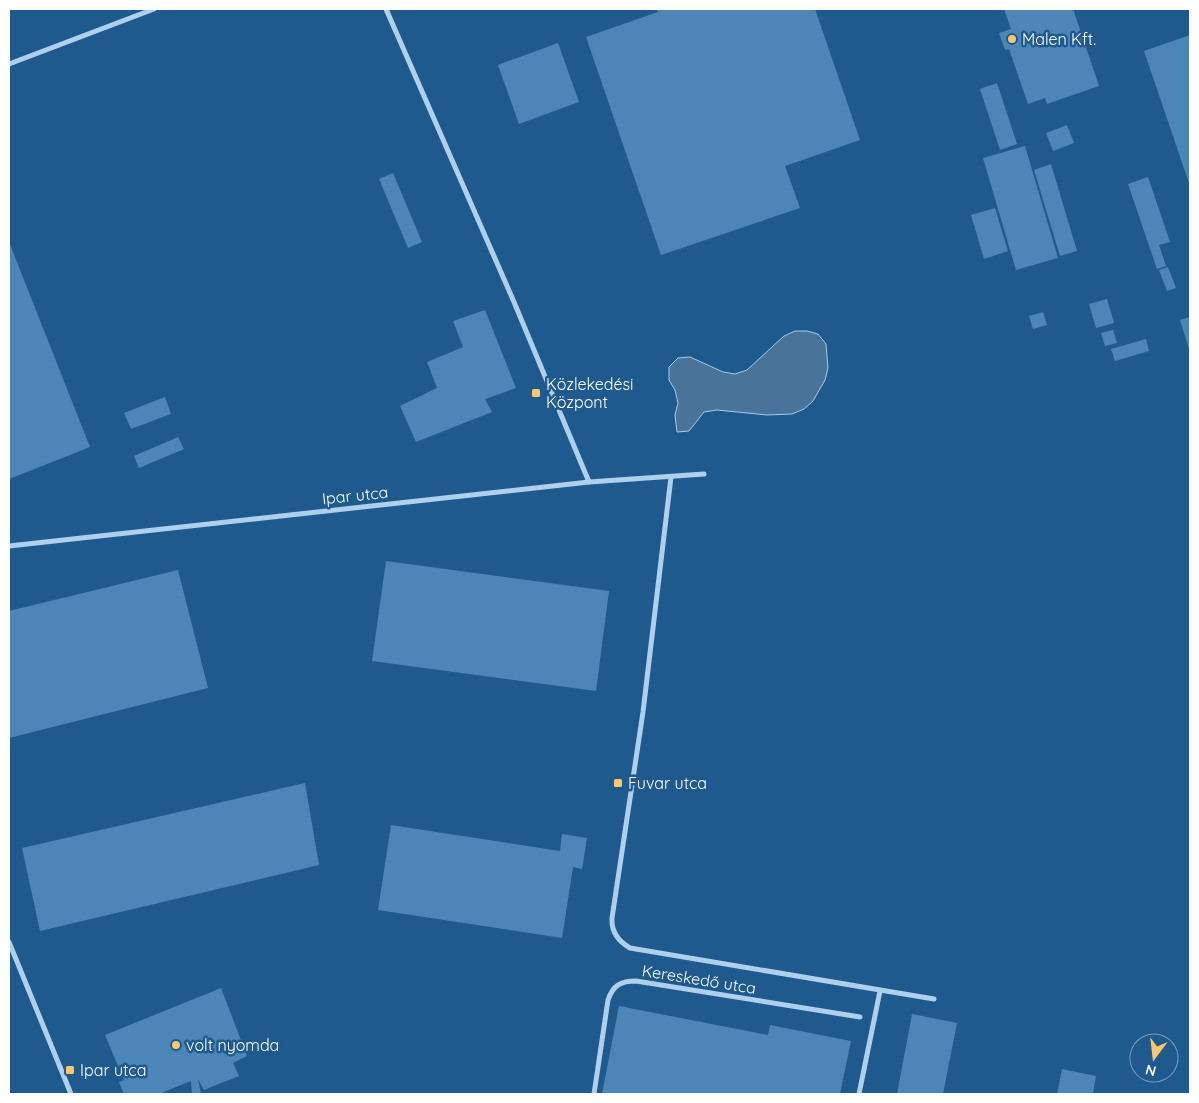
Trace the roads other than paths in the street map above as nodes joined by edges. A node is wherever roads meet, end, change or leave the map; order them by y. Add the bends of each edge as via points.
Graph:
1 (154, 9) edge
2 (386, 9) edge
3 (9, 64) edge
4 (704, 474) dead end
5 (670, 477) junction
6 (589, 482) junction
7 (9, 546) edge
8 (9, 942) edge
9 (880, 991) junction
10 (934, 999) dead end
11 (860, 1017) dead end
12 (71, 1094) edge
13 (594, 1094) edge
14 (859, 1094) edge

1 - 3 street
2 - 6 street
4 - 5 street, Ipar utca
5 - 6 street, Ipar utca
5 - 9 street via 643,712 612,918 614,932 630,948
6 - 7 street, Ipar utca
8 - 12 street
9 - 10 street
9 - 14 street
11 - 13 street, Kereskedő utca via 628,981 614,988 608,1000

